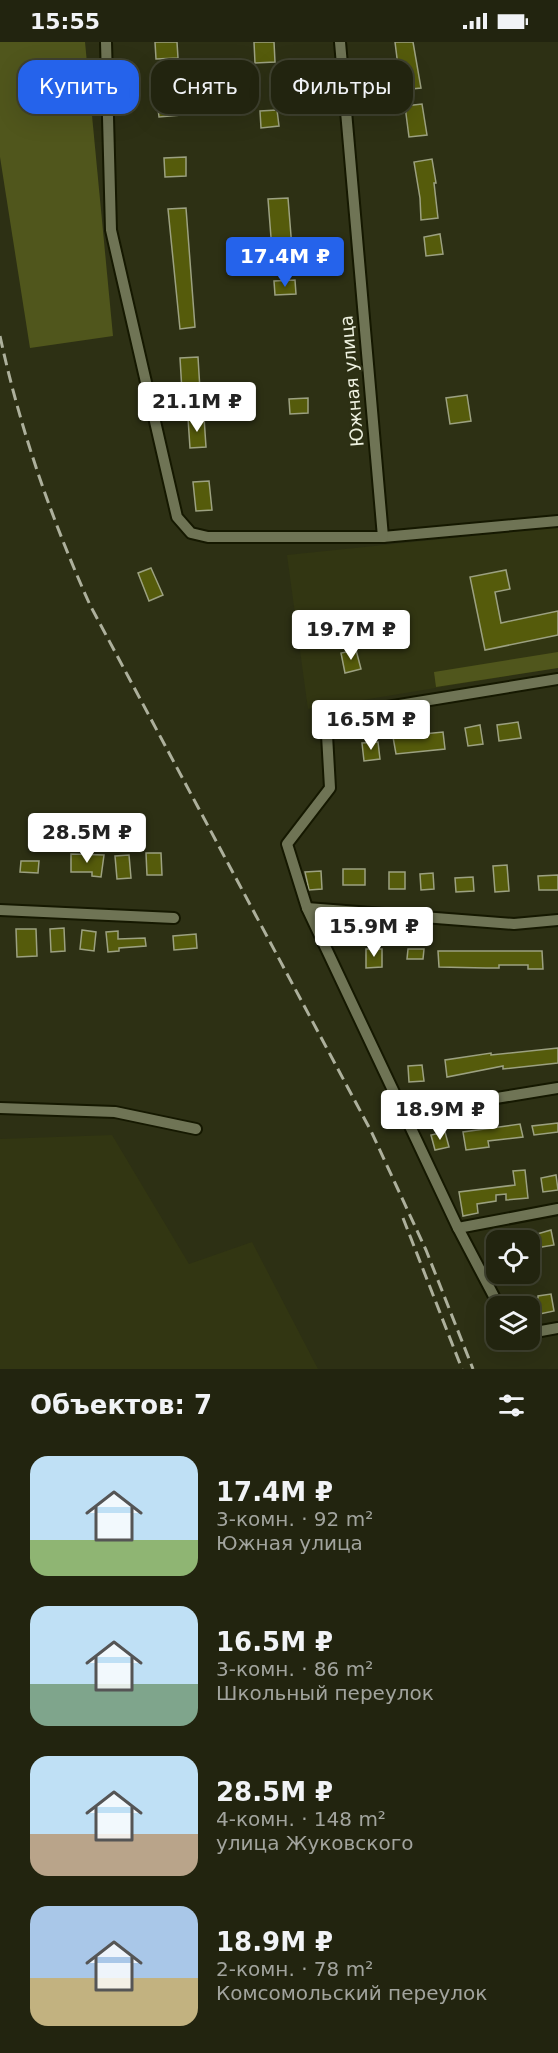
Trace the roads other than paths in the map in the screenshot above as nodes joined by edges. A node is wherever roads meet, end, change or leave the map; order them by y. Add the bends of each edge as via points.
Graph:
1 (106, 42) edge
2 (340, 42) edge
3 (558, 521) edge
4 (382, 537) junction
5 (558, 679) edge
6 (307, 908) junction
7 (0, 910) edge
8 (174, 918) dead end
9 (558, 920) edge
10 (558, 1088) edge
11 (0, 1108) edge
12 (404, 1113) junction
13 (196, 1129) dead end
14 (558, 1209) edge
15 (458, 1228) junction
16 (494, 1296) edge
17 (558, 1328) edge
18 (540, 1331) edge

1 - 4 street via 111,230 177,517 191,533 208,537
2 - 4 street, Южная улица
3 - 4 street
5 - 6 street via 327,717 330,788 287,844
6 - 9 street via 514,924
6 - 12 street
7 - 8 street
10 - 12 street
11 - 13 street via 115,1112
12 - 15 street
14 - 15 street
15 - 16 street
17 - 18 street

